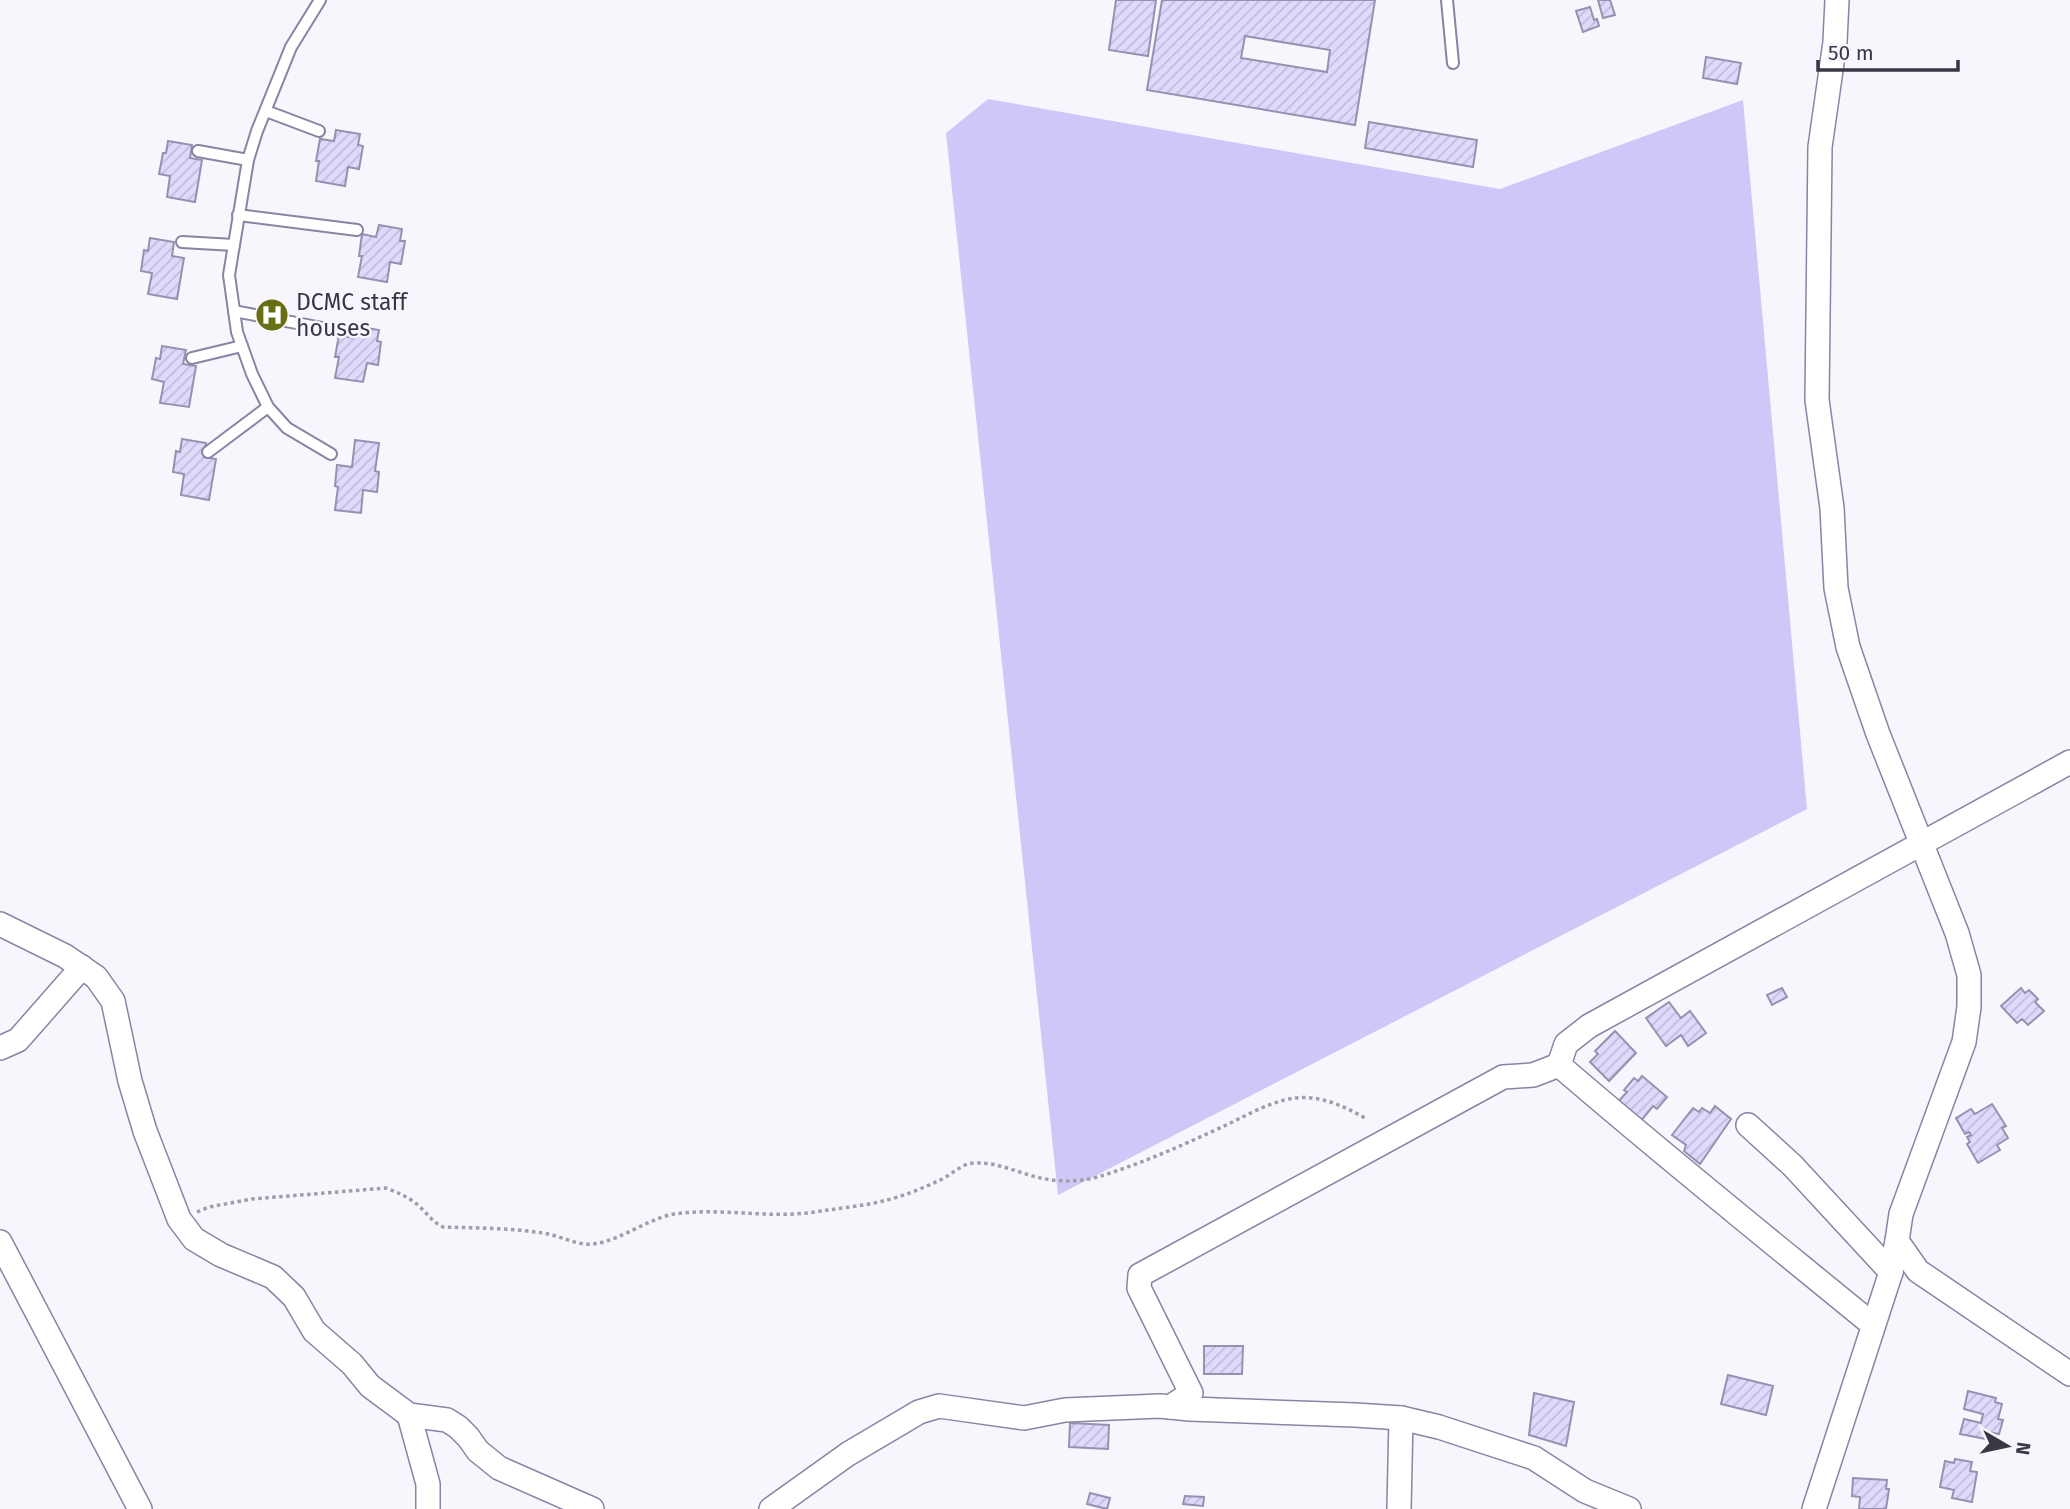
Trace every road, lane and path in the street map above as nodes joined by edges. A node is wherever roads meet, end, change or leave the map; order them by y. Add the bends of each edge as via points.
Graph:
1 (320, 0) edge
2 (1447, 0) edge
3 (1837, 0) edge
4 (1453, 63) dead end
5 (266, 111) junction
6 (319, 131) dead end
7 (198, 151) dead end
8 (248, 160) junction
9 (238, 215) junction
10 (357, 230) dead end
11 (182, 242) dead end
12 (234, 245) junction
13 (234, 311) junction
14 (338, 331) dead end
15 (242, 346) junction
16 (192, 358) dead end
17 (268, 407) junction
18 (208, 452) dead end
19 (331, 454) dead end
20 (2070, 762) edge
21 (1922, 844) junction
22 (0, 924) edge
23 (82, 967) junction
24 (0, 1048) edge
25 (1559, 1065) junction
26 (1365, 1118) dead end
27 (1748, 1125) dead end
28 (179, 1219) junction
29 (1897, 1241) junction
30 (0, 1242) edge
31 (1891, 1272) junction
32 (1874, 1325) junction
33 (2070, 1374) edge
34 (1170, 1407) junction
35 (409, 1415) junction
36 (1401, 1418) junction
37 (140, 1509) edge
38 (428, 1509) edge
39 (592, 1509) edge
40 (771, 1509) edge
41 (1399, 1509) edge
42 (1629, 1509) edge
43 (1814, 1509) edge

1 - 5 lane via 291,47
2 - 4 lane
3 - 21 street via 1820,147 1817,400 1832,508 1836,588 1848,647
5 - 6 lane
5 - 8 lane
7 - 8 lane
8 - 9 lane
9 - 10 lane
9 - 12 lane
11 - 12 lane
12 - 13 lane via 229,275
13 - 14 lane
13 - 15 lane
15 - 16 lane
15 - 17 lane
17 - 18 lane
17 - 19 lane via 287,428
20 - 21 street
21 - 25 street via 1589,1026 1566,1044
21 - 29 street via 1957,933 1969,975 1969,1007 1964,1042 1901,1214
22 - 23 street
23 - 24 street via 18,1040
23 - 28 street via 96,977 113,1001 145,1131
25 - 32 street
25 - 34 street via 1533,1075 1503,1077 1140,1275 1139,1288 1191,1393
26 - 28 path via 1344,1106 1296,1098 1103,1176 1072,1181 1038,1178 973,1163 940,1181 883,1201 798,1215 672,1214 598,1243 583,1244 540,1232 443,1227 405,1195 386,1188 252,1199 209,1207
27 - 31 street via 1792,1165
28 - 35 street via 194,1239 273,1277 294,1297 314,1331
29 - 31 street
29 - 33 street via 1918,1271
30 - 37 street
31 - 32 street
32 - 43 street
34 - 36 street
34 - 40 street via 1065,1410 1024,1418 939,1406 919,1412 848,1454
35 - 38 street via 428,1485
35 - 39 street via 447,1420 499,1468
36 - 41 street
36 - 42 street via 1534,1458 1585,1491

